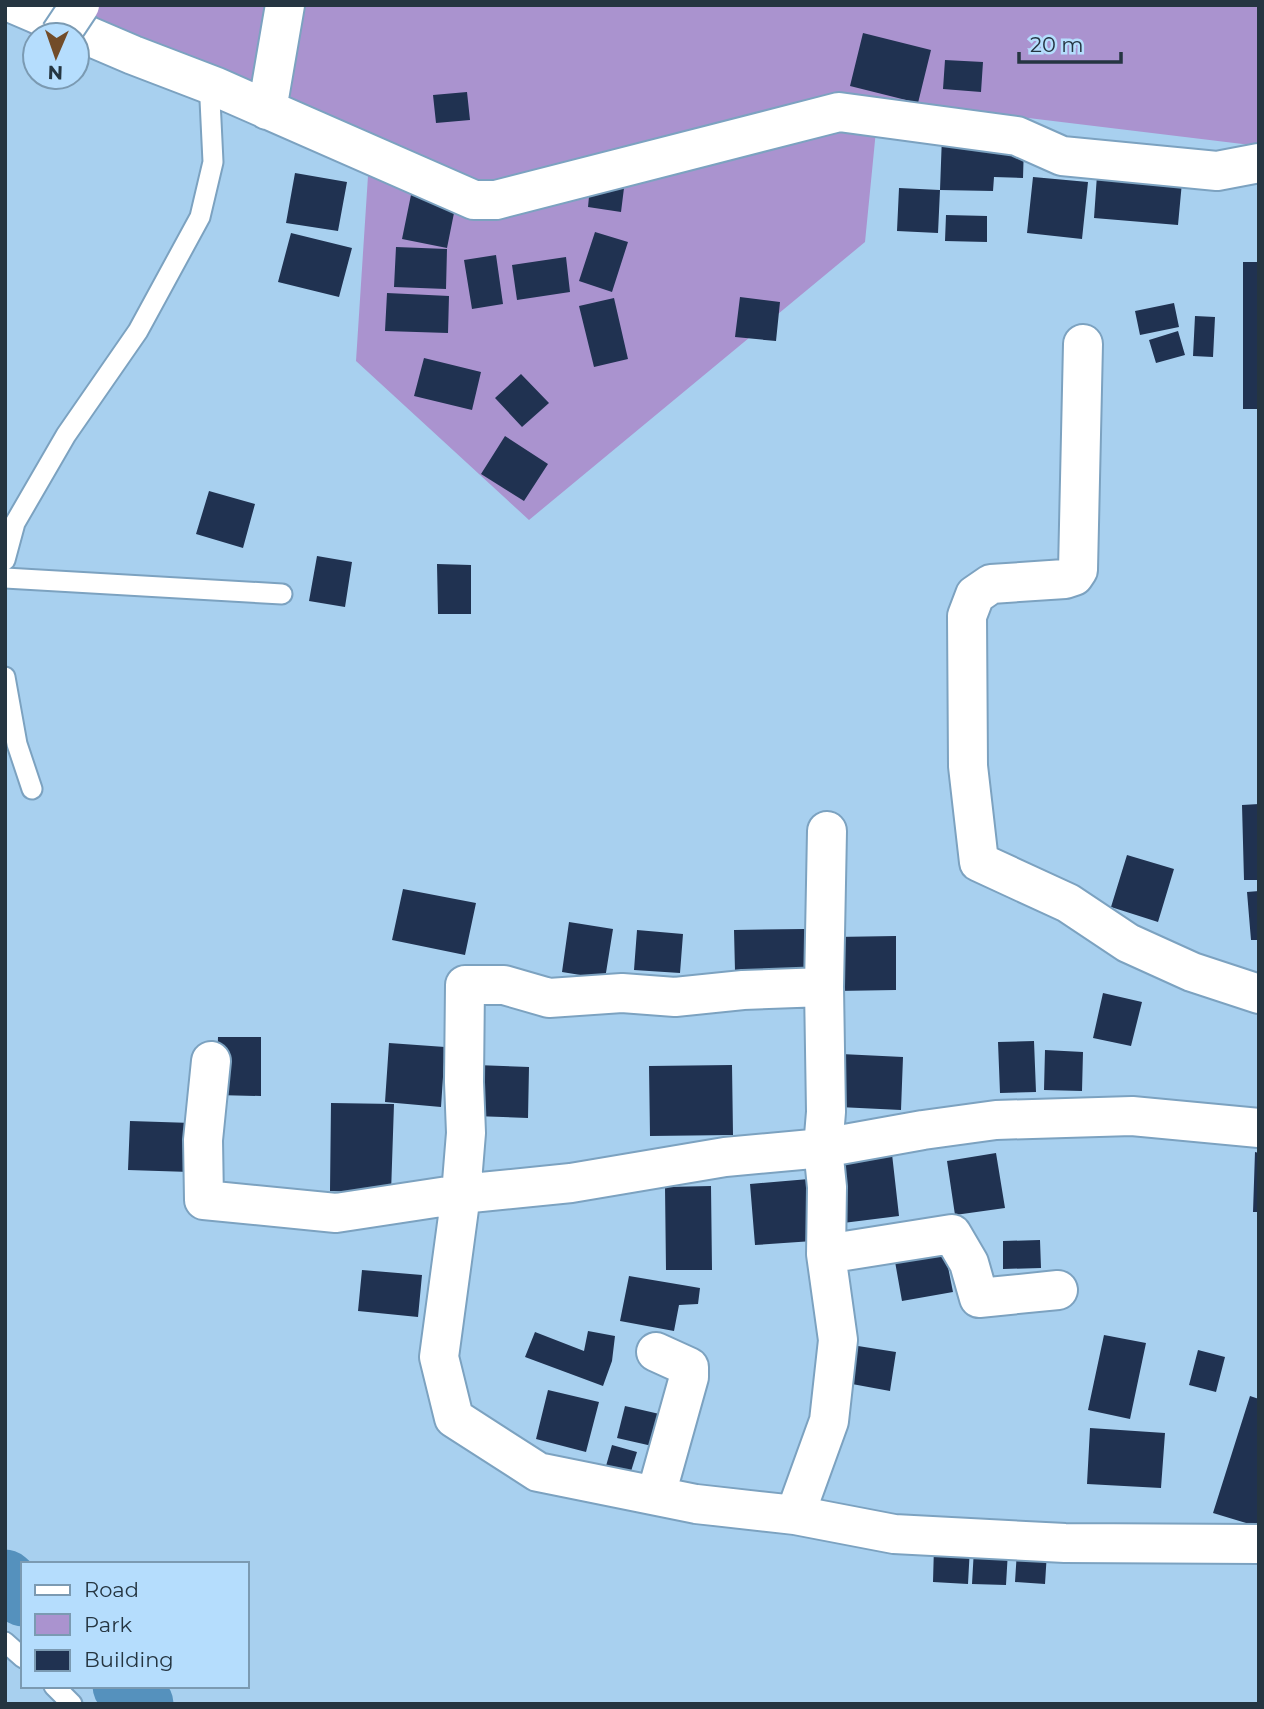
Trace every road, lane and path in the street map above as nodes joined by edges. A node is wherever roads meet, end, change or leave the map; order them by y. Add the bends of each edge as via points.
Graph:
1 (16, 5) edge
2 (80, 5) edge
3 (285, 5) edge
4 (69, 21) edge
5 (214, 86) junction
6 (267, 110) junction
7 (1259, 163) edge
8 (1083, 344) dead end
9 (5, 560) edge
10 (5, 578) edge
11 (282, 594) dead end
12 (5, 677) edge
13 (32, 789) dead end
14 (827, 831) dead end
15 (824, 987) junction
16 (1259, 993) edge
17 (211, 1060) dead end
18 (1259, 1128) edge
19 (823, 1148) junction
20 (461, 1194) junction
21 (827, 1254) junction
22 (1058, 1290) dead end
23 (656, 1352) dead end
24 (656, 1496) junction
25 (795, 1516) junction
26 (1259, 1544) edge
27 (5, 1642) edge
28 (21, 1656) edge
29 (56, 1688) edge
30 (72, 1704) edge

1 - 5 main road
2 - 4 main road, bridge
3 - 6 main road
5 - 6 main road
5 - 9 lane via 210,100 213,162 200,218 138,331 66,435 15,523
6 - 7 main road via 474,200 496,200 839,111 1017,136 1062,156 1217,171
8 - 16 main road via 1078,570 1065,579 991,584 975,595 967,616 968,766 979,862 1068,903 1128,943 1192,972
10 - 11 lane
12 - 13 lane via 17,744
14 - 15 main road
15 - 19 main road via 827,1112
15 - 20 main road via 676,997 622,993 549,998 504,985 465,985 466,1133
17 - 20 main road via 203,1140 204,1200 336,1213
18 - 19 main road via 1132,1116 996,1120
19 - 20 main road
19 - 21 main road
20 - 24 main road via 439,1357 454,1418 538,1472
21 - 22 main road via 952,1234 969,1263 979,1298
21 - 25 main road via 838,1340 829,1422
23 - 24 main road via 689,1367 689,1377
24 - 25 main road
25 - 26 main road via 894,1534 1065,1543
27 - 28 lane
29 - 30 lane

